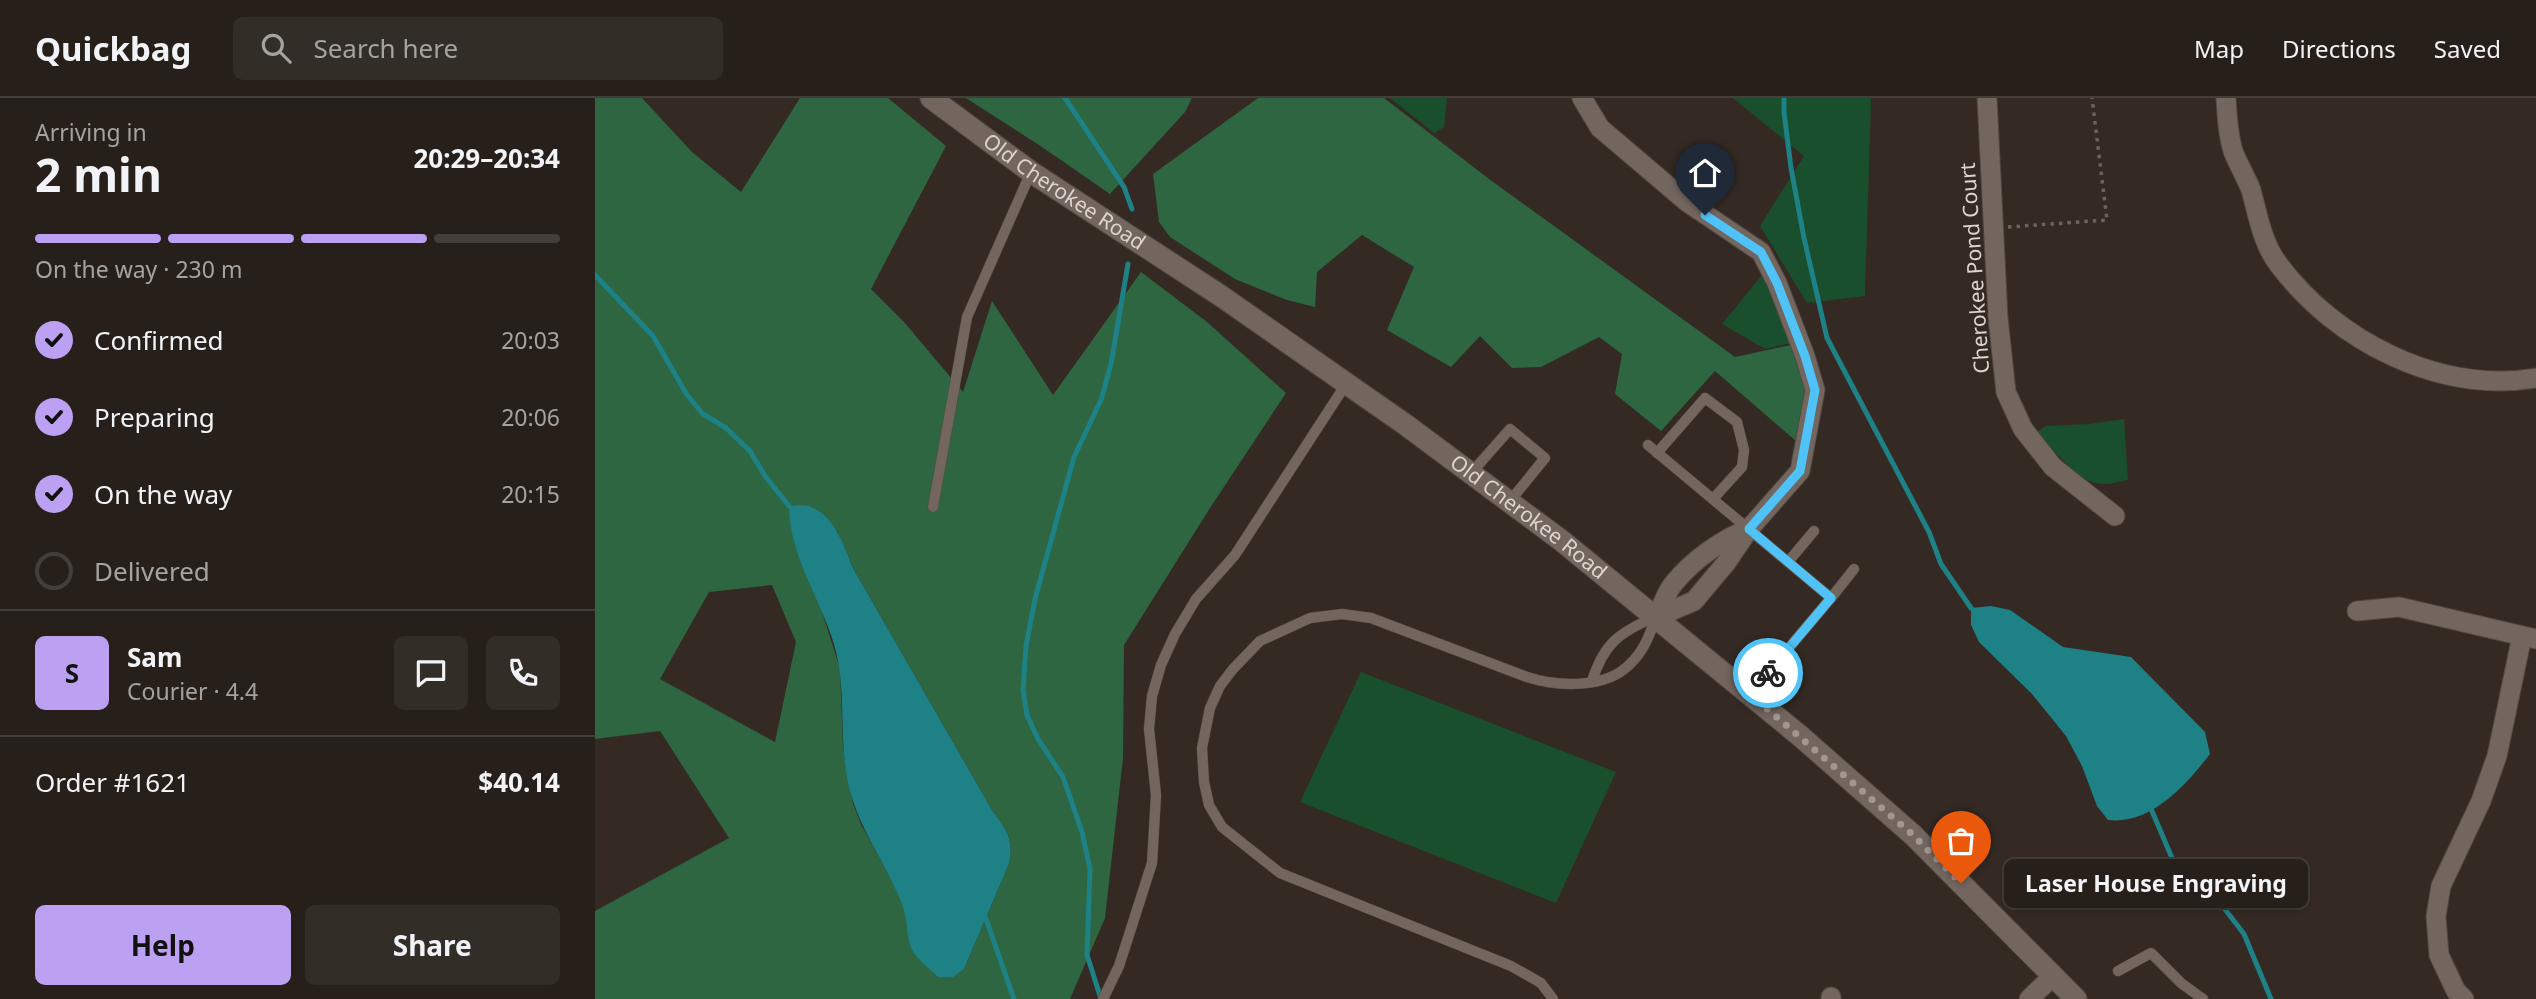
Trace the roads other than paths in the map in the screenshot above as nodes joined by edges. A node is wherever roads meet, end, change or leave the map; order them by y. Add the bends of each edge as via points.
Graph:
1 (930, 98) edge
2 (1583, 98) edge
3 (1987, 98) edge
4 (2226, 98) edge
5 (1031, 172) junction
6 (2536, 377) edge
7 (1347, 383) junction
8 (1648, 445) dead end
9 (1657, 453) junction
10 (1472, 472) junction
11 (1713, 499) junction
12 (1510, 501) junction
13 (933, 507) dead end
14 (2115, 516) dead end
15 (1749, 529) junction
16 (1814, 531) dead end
17 (1788, 562) junction
18 (1854, 569) dead end
19 (1831, 598) junction
20 (2357, 611) dead end
21 (1657, 617) junction
22 (2529, 638) edge
23 (1592, 681) junction
24 (1750, 694) junction
25 (2118, 971) dead end
26 (2053, 976) junction
27 (1103, 999) edge
28 (1553, 999) edge
29 (2029, 999) edge
30 (2076, 999) edge
31 (2203, 999) edge
32 (2465, 999) edge

1 - 5 street, Old Cherokee Road
2 - 15 street via 1600,128 1686,202 1761,252 1777,283 1815,390 1800,471
3 - 14 street, Cherokee Pond Court via 2006,392 2015,415 2053,467
4 - 6 street via 2233,150 2250,187 2265,242 2278,264 2324,314 2395,358 2429,370 2496,381
5 - 7 street, Old Cherokee Road
5 - 13 lane via 967,317
7 - 10 street, Old Cherokee Road
7 - 27 lane via 1235,555 1196,599 1161,665 1149,729 1156,795 1152,863 1119,966
8 - 9 lane
9 - 11 lane
9 - 11 lane via 1705,398 1737,422 1744,450 1742,467
10 - 12 street, Old Cherokee Road
10 - 12 lane via 1510,429 1545,458
11 - 15 lane
12 - 21 street, Old Cherokee Road
15 - 17 lane
15 - 21 street via 1694,601
15 - 21 street via 1729,536 1686,570 1672,584
16 - 17 lane
17 - 19 lane
18 - 19 lane
19 - 24 lane
20 - 22 street via 2399,607
21 - 23 lane via 1626,629 1597,664
21 - 23 lane via 1630,664 1616,675
21 - 24 street, Old Cherokee Road
22 - 32 street via 2497,756 2441,886 2436,916 2439,955
23 - 28 lane via 1549,684 1371,618 1326,615 1260,641 1220,686 1209,708 1202,748 1209,805 1222,827 1280,873 1511,967 1541,984
24 - 26 street, Old Cherokee Road via 1913,835
25 - 31 lane via 2151,953
26 - 29 street
26 - 30 street, Old Cherokee Road

